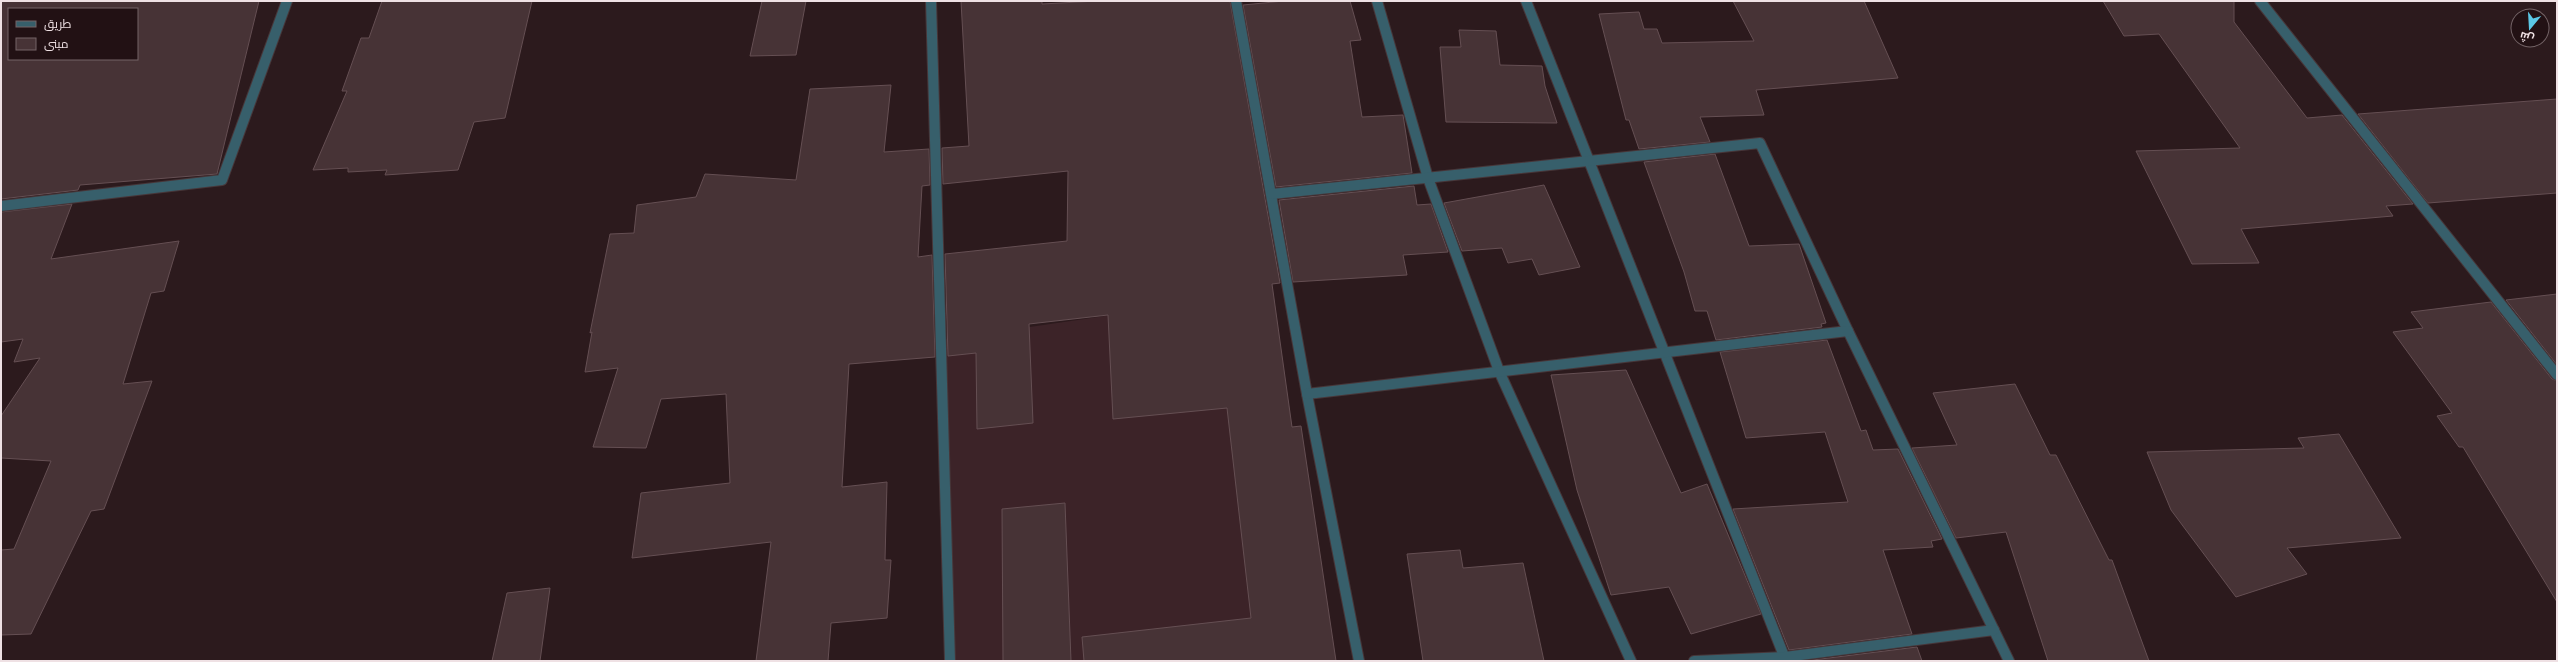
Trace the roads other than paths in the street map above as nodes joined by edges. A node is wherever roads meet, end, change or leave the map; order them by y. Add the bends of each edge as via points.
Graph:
1 (287, 1) edge
2 (932, 1) edge
3 (1236, 1) edge
4 (1377, 1) edge
5 (1526, 1) edge
6 (2260, 1) edge
7 (1589, 161) junction
8 (1428, 178) junction
9 (1272, 194) junction
10 (1, 206) edge
11 (1848, 331) junction
12 (1663, 352) junction
13 (1500, 371) junction
14 (2557, 375) edge
15 (1307, 394) junction
16 (1994, 630) junction
17 (1786, 659) edge
18 (950, 661) edge
19 (1359, 661) edge
20 (1631, 661) edge
21 (1694, 661) edge
22 (2009, 661) edge

1 - 10 street via 222,180
2 - 18 street
3 - 9 street
4 - 8 street
5 - 7 street
6 - 14 street
7 - 8 street
7 - 11 street via 1760,143
7 - 12 street
8 - 9 street
8 - 13 street
9 - 15 street
11 - 12 street
11 - 16 street
12 - 13 street
12 - 17 street
13 - 15 street
13 - 20 street
15 - 19 street
16 - 17 street
16 - 22 street
17 - 21 street

